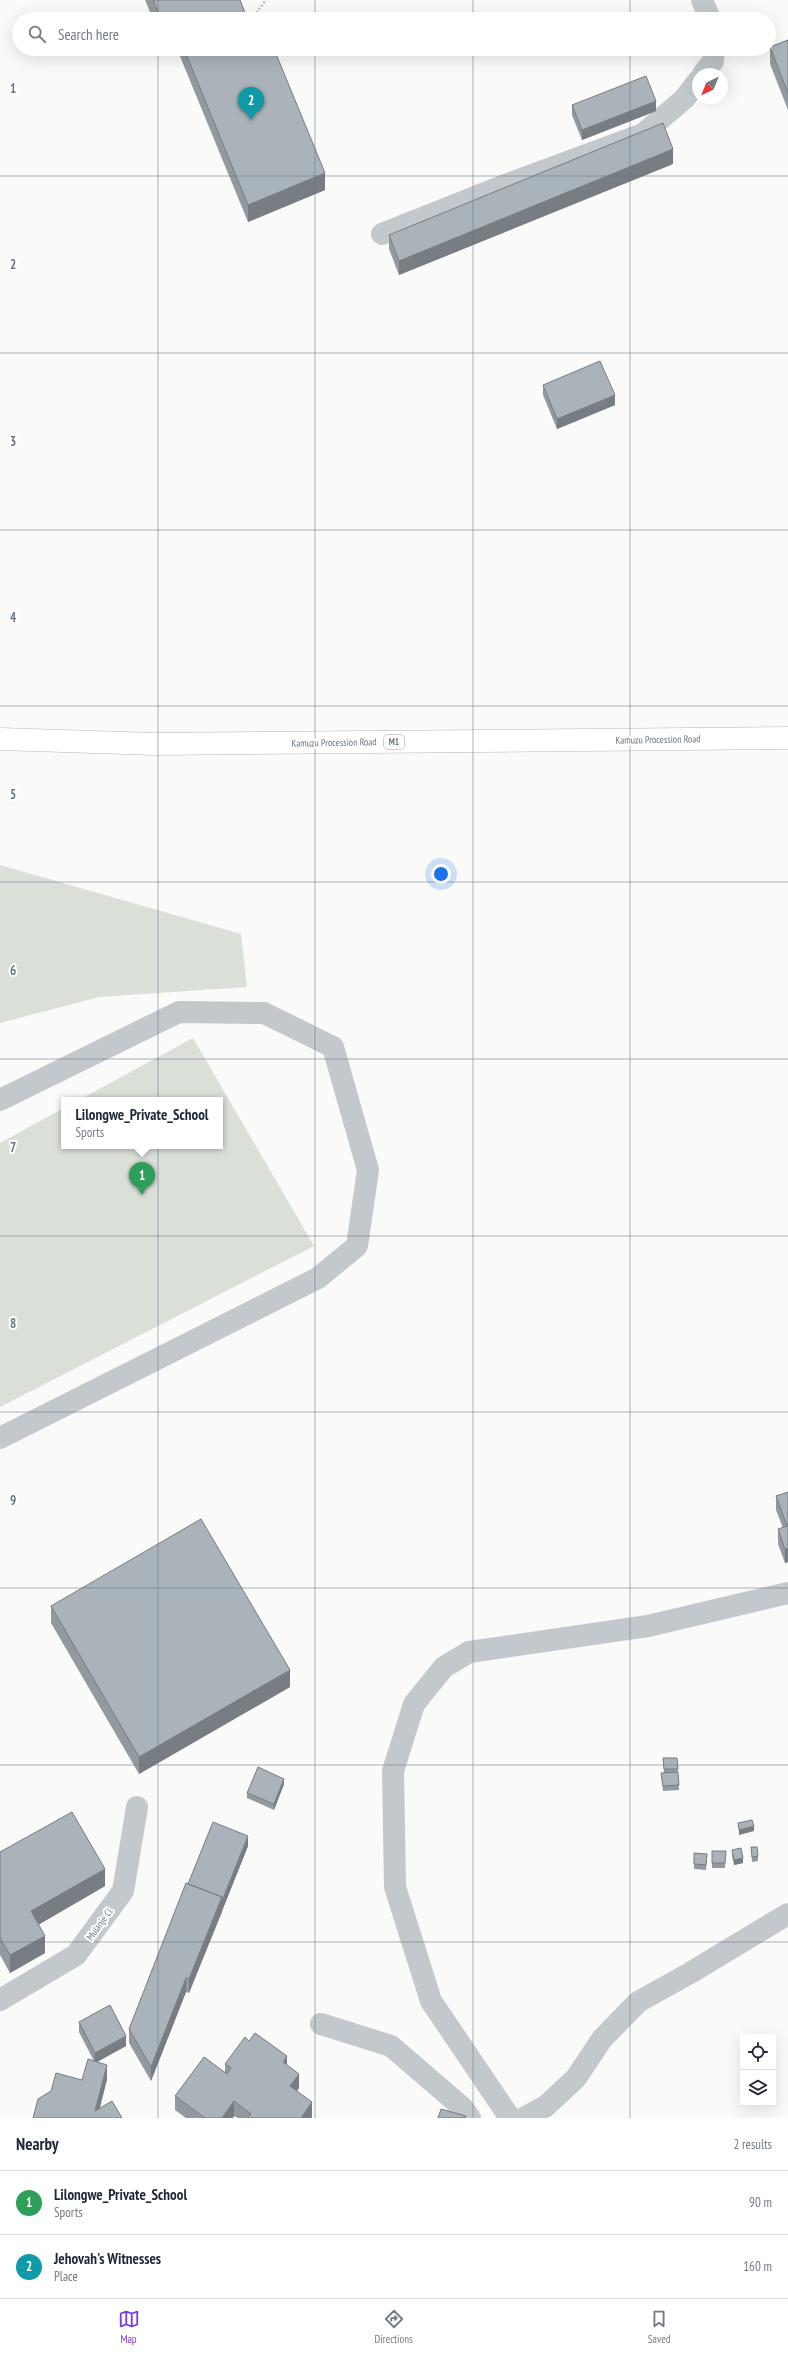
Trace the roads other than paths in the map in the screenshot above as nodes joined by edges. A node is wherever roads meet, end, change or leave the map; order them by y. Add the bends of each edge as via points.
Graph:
1 (702, 0) edge
2 (707, 12) edge
3 (713, 56) edge
4 (708, 68) edge
5 (692, 89) edge
6 (382, 234) dead end
7 (788, 738) edge
8 (0, 739) edge
9 (0, 1100) edge
10 (0, 1438) edge
11 (788, 1593) edge
12 (137, 1807) dead end
13 (788, 1914) edge
14 (0, 2000) edge
15 (321, 2024) dead end
16 (470, 2118) edge
17 (510, 2118) edge
18 (524, 2118) edge

1 - 2 street
3 - 4 street
5 - 6 street via 684,99 643,134 500,186
7 - 8 highway, Kamuzu Procession Road / M1 via 156,744
9 - 10 street via 179,1012 264,1013 333,1046 368,1170 357,1246 318,1278
11 - 17 street via 648,1626 469,1652 444,1667 414,1704 393,1771 395,1887 431,2001
12 - 14 street, Mulanje Cl via 123,1891 76,1955
13 - 18 street via 638,2002 602,2039 576,2078 546,2106
15 - 16 street via 391,2046 464,2108

